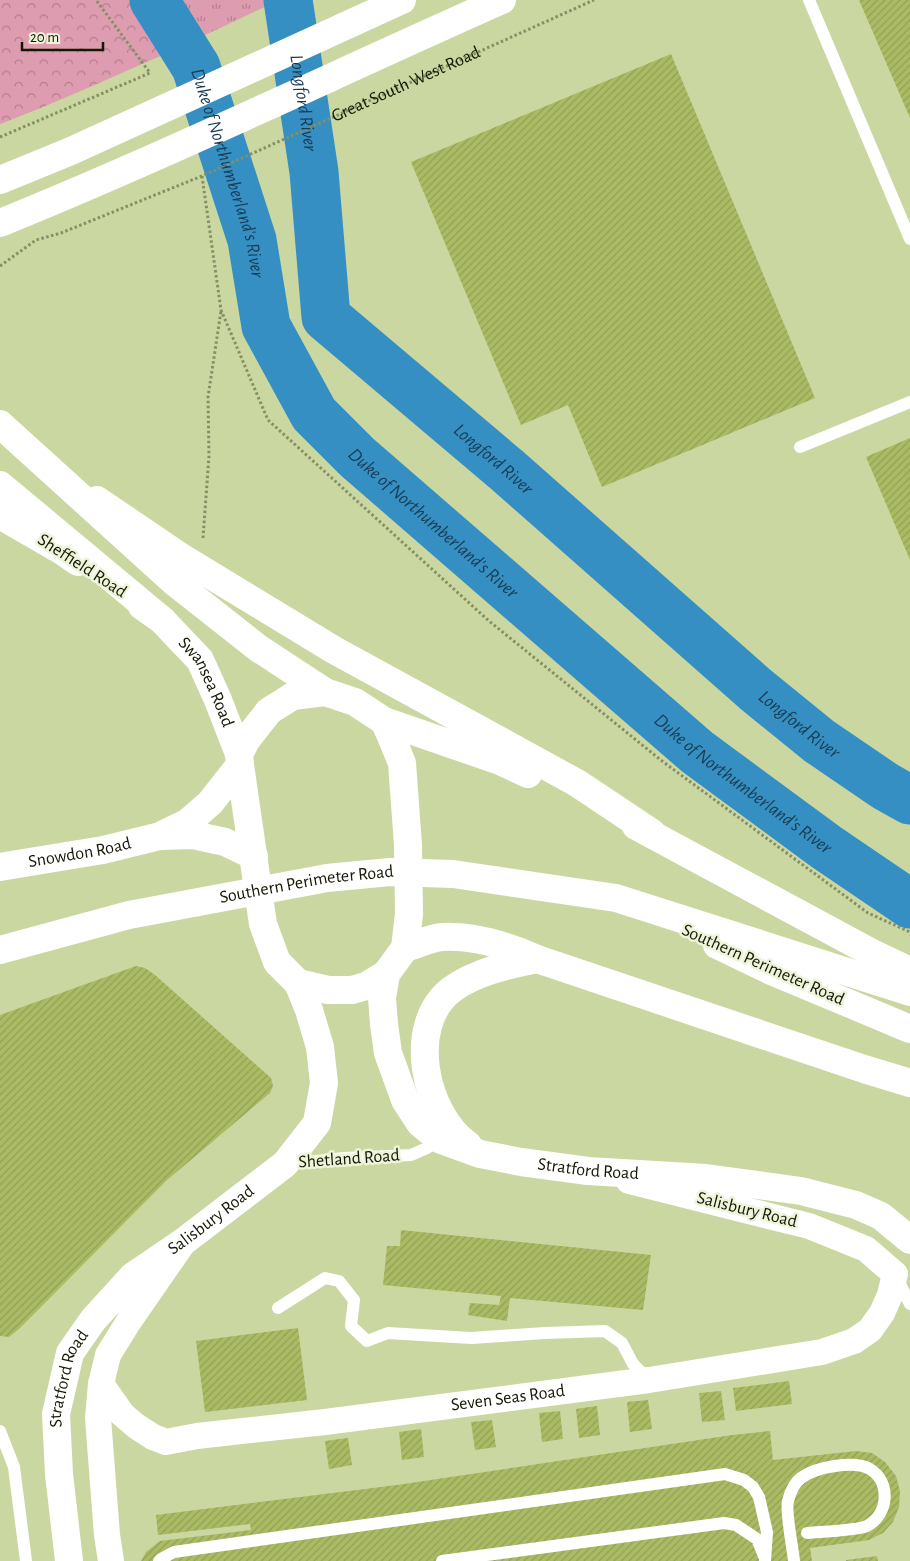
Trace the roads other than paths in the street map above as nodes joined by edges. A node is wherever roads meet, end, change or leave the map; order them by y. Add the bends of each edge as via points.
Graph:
1 (402, 0) edge
2 (502, 0) edge
3 (809, 0) edge
4 (0, 180) edge
5 (0, 223) edge
6 (910, 239) edge
7 (910, 402) edge
8 (0, 424) edge
9 (800, 447) dead end
10 (50, 468) junction
11 (0, 485) edge
12 (0, 515) edge
13 (162, 620) junction
14 (325, 692) junction
15 (384, 721) junction
16 (239, 760) junction
17 (652, 833) junction
18 (160, 836) junction
19 (254, 856) junction
20 (0, 867) edge
21 (616, 898) junction
22 (405, 948) junction
23 (0, 950) edge
24 (537, 959) junction
25 (910, 971) edge
26 (386, 974) junction
27 (298, 983) junction
28 (910, 992) edge
29 (910, 1029) edge
30 (910, 1083) edge
31 (439, 1139) junction
32 (480, 1154) junction
33 (285, 1164) junction
34 (588, 1171) junction
35 (910, 1240) edge
36 (183, 1242) junction
37 (895, 1274) junction
38 (910, 1304) edge
39 (278, 1308) dead end
40 (649, 1380) junction
41 (101, 1384) junction
42 (0, 1431) edge
43 (807, 1533) dead end
44 (765, 1560) edge
45 (26, 1561) edge
46 (69, 1561) edge
47 (110, 1561) edge
48 (159, 1561) edge
49 (442, 1561) edge
50 (794, 1561) edge

1 - 4 main road via 71,151
2 - 5 main road
3 - 6 lane
7 - 9 lane
8 - 10 main road
10 - 14 main road via 174,581 258,648
10 - 17 main road via 200,569 334,650 577,784
11 - 13 main road
12 - 13 main road, Sheffield Road via 62,551
13 - 16 main road, Swansea Road via 200,660
14 - 15 main road via 355,702
14 - 16 main road, Snowdon Road via 294,696 269,711 247,739
15 - 17 main road via 500,761
15 - 22 main road via 402,763 408,845 409,914
16 - 18 main road, Snowdon Road via 210,803 187,823
16 - 19 main road, Swansea Road
17 - 25 main road
18 - 19 main road, Snowdon Road via 192,835 224,842
18 - 20 main road, Snowdon Road via 102,850
19 - 27 main road, Swansea Road via 263,924 277,962
21 - 23 main road, Southern Perimeter Road via 452,874 390,872 327,878 129,915
21 - 28 main road, Southern Perimeter Road
21 - 29 main road, Southern Perimeter Road via 769,970
22 - 24 main road via 441,937 476,939
22 - 26 main road
24 - 30 main road
24 - 32 main road via 509,965 457,986 435,1008 427,1027 426,1072 431,1095 448,1125
26 - 27 main road via 352,990 328,990
26 - 31 main road, Stratford Road via 382,998 388,1053 406,1100 420,1123
27 - 33 main road, Salisbury Road via 320,1047 324,1083 317,1123
31 - 32 main road, Stratford Road
31 - 33 lane, Shetland Road via 411,1155
32 - 34 main road, Stratford Road
33 - 36 main road, Salisbury Road
34 - 35 main road, Stratford Road via 706,1178 801,1191 856,1205 881,1216
34 - 37 street, Salisbury Road via 809,1226 866,1248
36 - 41 street, Salisbury Road via 108,1355
36 - 46 main road, Stratford Road via 133,1276 93,1320 70,1353 56,1414
37 - 38 lane
37 - 40 street, Seven Seas Road via 882,1313 870,1330 854,1341 822,1352
39 - 40 lane via 325,1278 339,1282 354,1300 351,1326 367,1341 388,1333 472,1338 604,1331 622,1343 633,1364
40 - 41 street, Seven Seas Road via 166,1442 136,1426 122,1414
41 - 47 street, Salisbury Road via 98,1418
42 - 45 lane via 14,1467
43 - 50 lane via 866,1526 880,1515 886,1499 882,1482 870,1469 853,1465 819,1469 800,1478 791,1490 787,1504
44 - 48 lane via 767,1532 759,1497 744,1480 725,1474 174,1552
44 - 49 lane via 757,1539 736,1525 724,1523

